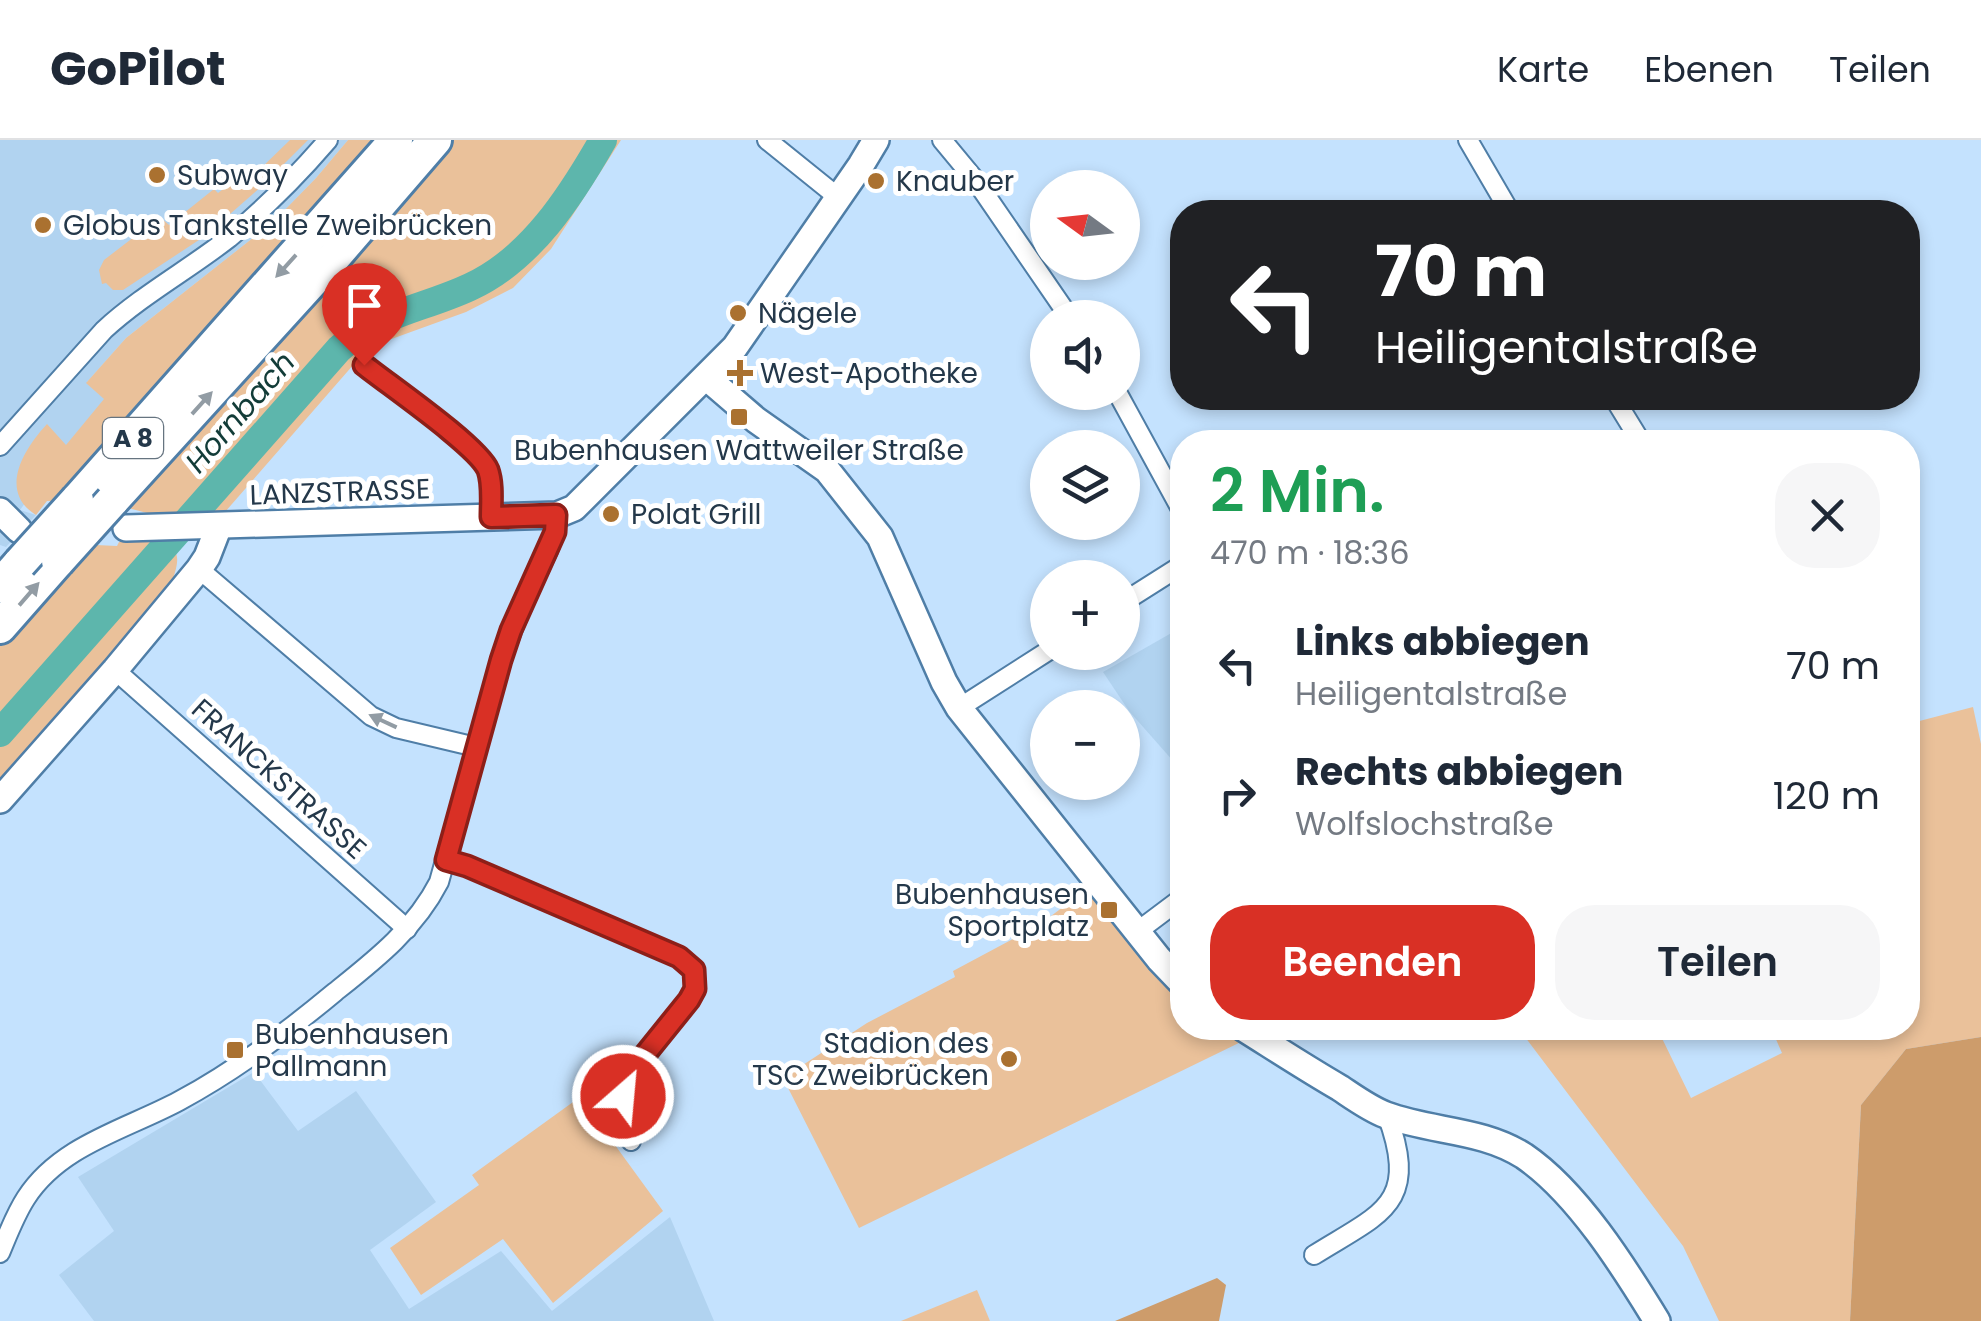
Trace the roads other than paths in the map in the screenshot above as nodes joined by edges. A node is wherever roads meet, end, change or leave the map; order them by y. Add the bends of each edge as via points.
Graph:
1 (328, 140) edge
2 (396, 140) edge
3 (435, 140) edge
4 (767, 140) edge
5 (876, 140) edge
6 (942, 140) edge
7 (1468, 140) edge
8 (839, 198) junction
9 (1503, 200) edge
10 (1058, 300) edge
11 (364, 365) dead end
12 (706, 377) junction
13 (1128, 410) edge
14 (0, 446) edge
15 (1170, 489) edge
16 (0, 512) edge
17 (556, 515) junction
18 (491, 517) junction
19 (127, 518) junction
20 (218, 526) junction
21 (10, 552) edge
22 (198, 569) junction
23 (1170, 573) edge
24 (1140, 592) edge
25 (0, 627) edge
26 (1030, 663) edge
27 (116, 670) junction
28 (959, 708) junction
29 (476, 747) junction
30 (0, 800) edge
31 (446, 860) junction
32 (1170, 907) edge
33 (407, 929) junction
34 (1138, 931) junction
35 (1170, 970) edge
36 (1263, 1040) edge
37 (1387, 1116) junction
38 (631, 1141) dead end
39 (0, 1253) edge
40 (1314, 1255) dead end
41 (1657, 1321) edge

1 - 14 street via 228,238 120,315
2 -> 21 highway, A 8, bridge via 76,500
19 -> 3 highway, A 8
4 - 8 street
5 - 8 street
6 - 10 street
7 - 9 street
8 - 12 street via 755,320
11 - 18 street via 482,461 490,476
12 - 17 street via 574,508
12 - 28 street via 818,461 870,521
13 - 15 street
16 - 21 street
17 - 18 street, LANZSTRASSE
17 - 29 street
18 - 20 street, LANZSTRASSE
19 - 20 street, LANZSTRASSE
25 -> 19 highway, A 8, bridge via 58,562
20 - 22 street
22 - 27 street
29 -> 22 street via 371,716
23 - 24 street
26 - 28 street
27 - 30 street
27 - 33 street, FRANCKSTRASSE
28 - 34 street
29 - 31 street
31 - 33 street via 431,898
31 - 38 street via 679,957 694,970 689,1000 626,1083 623,1110
32 - 34 street
33 - 39 street via 248,1058 66,1158 28,1196
34 - 35 street
36 - 37 street
37 - 40 street via 1399,1157 1396,1192 1377,1215
37 - 41 street via 1490,1139 1525,1157 1587,1220

